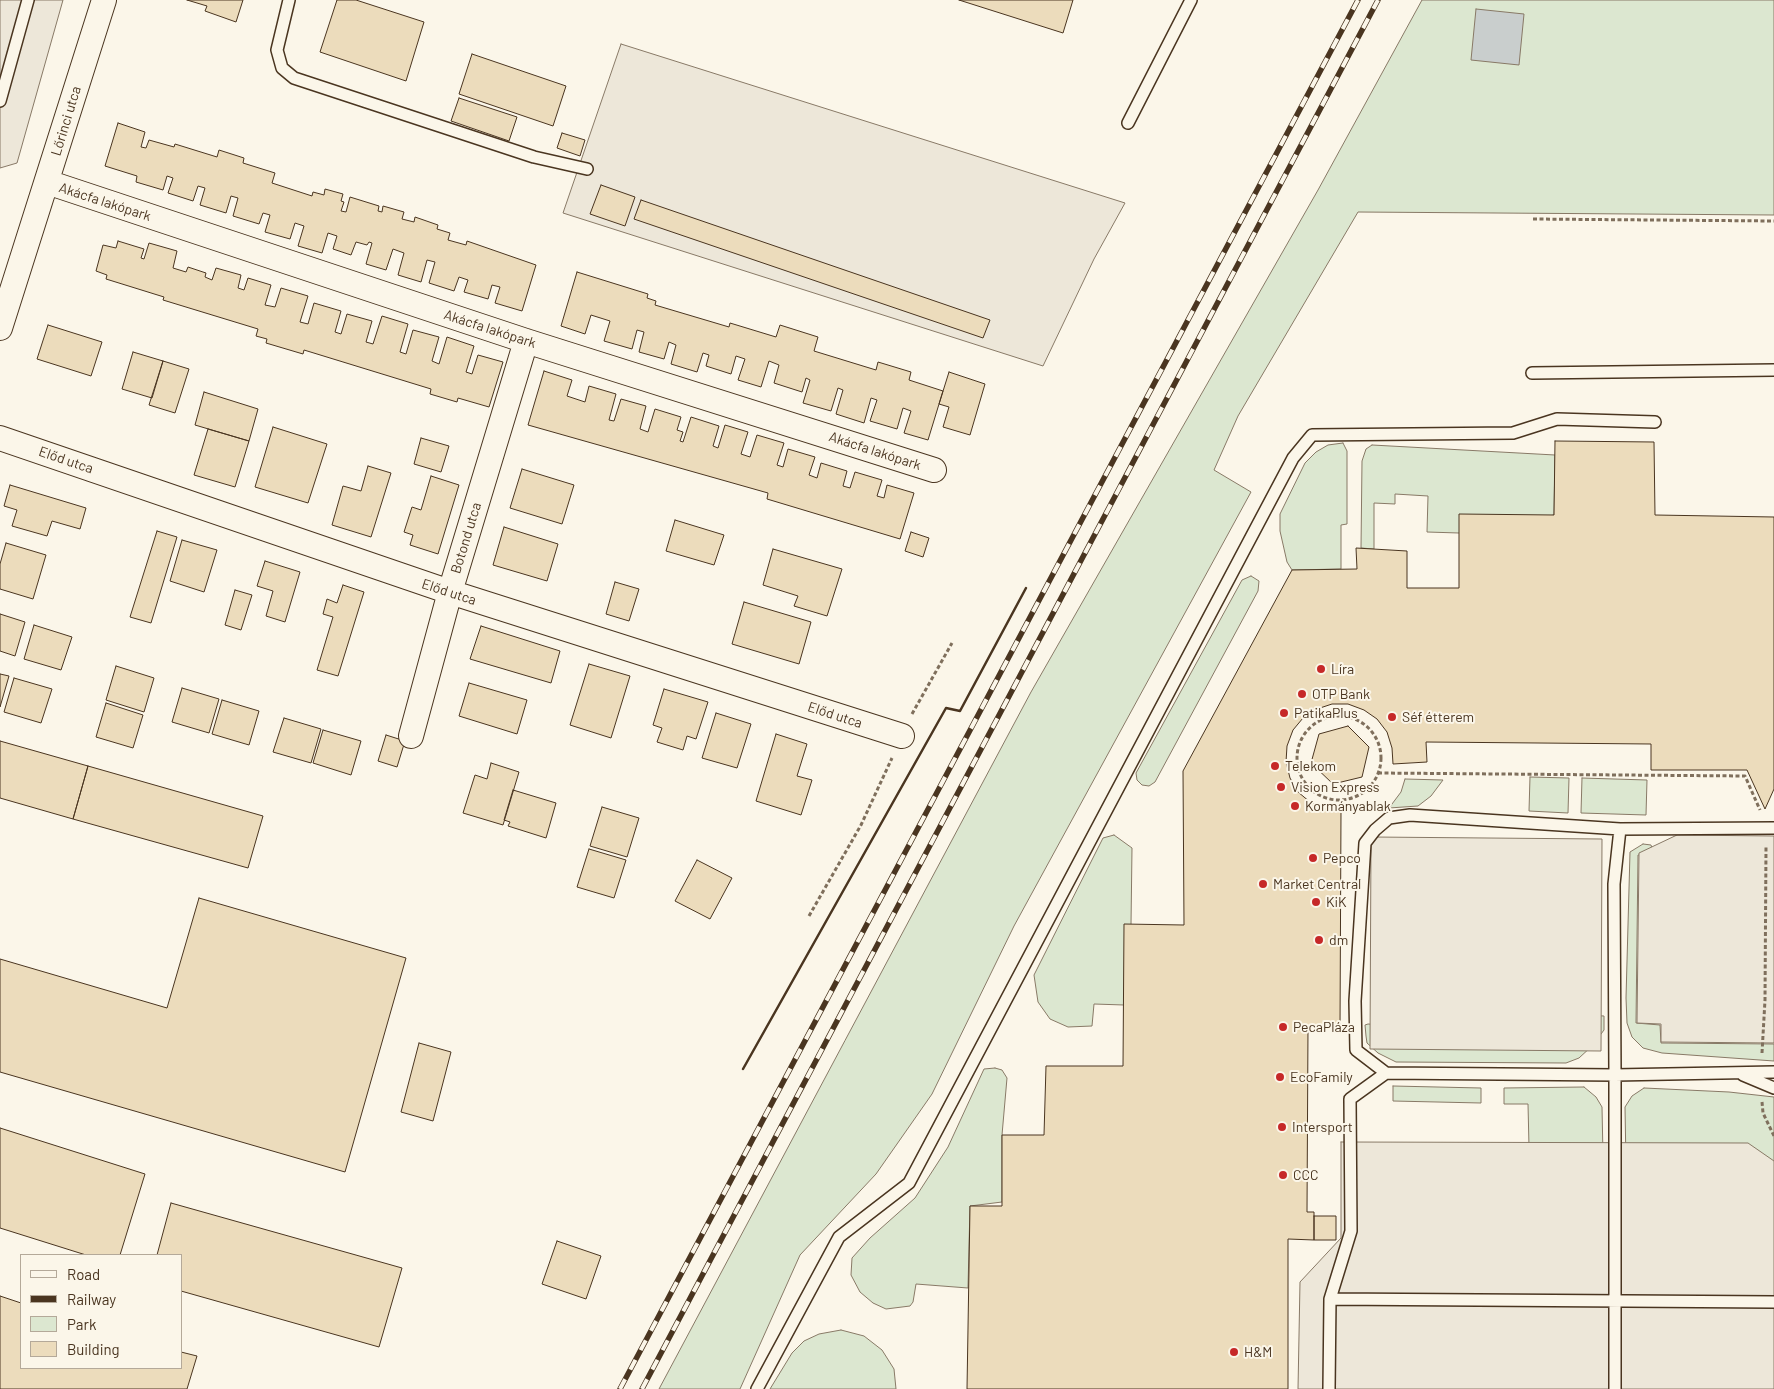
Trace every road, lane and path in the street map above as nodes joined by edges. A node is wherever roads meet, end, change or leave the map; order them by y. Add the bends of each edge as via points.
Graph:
1 (28, 0) edge
2 (104, 0) edge
3 (289, 0) edge
4 (1191, 0) edge
5 (0, 101) edge
6 (1128, 122) dead end
7 (587, 169) dead end
8 (47, 182) junction
9 (1533, 219) dead end
10 (1774, 220) edge
11 (0, 328) edge
12 (526, 341) junction
13 (1774, 370) edge
14 (1532, 373) dead end
15 (1655, 422) dead end
16 (0, 438) edge
17 (934, 470) dead end
18 (450, 592) junction
19 (952, 642) dead end
20 (411, 736) dead end
21 (902, 736) junction
22 (1378, 773) junction
23 (1770, 828) edge
24 (1620, 829) junction
25 (809, 916) dead end
26 (1774, 1072) edge
27 (1386, 1073) junction
28 (1615, 1075) junction
29 (1761, 1078) junction
30 (1774, 1088) edge
31 (1774, 1136) edge
32 (1330, 1299) junction
33 (1615, 1300) junction
34 (1774, 1302) edge
35 (757, 1389) edge
36 (1329, 1389) edge
37 (1615, 1389) edge

1 - 5 lane
2 - 8 street, Lőrinci utca
3 - 7 lane via 277,50 282,68 294,78 534,157
4 - 6 lane
8 - 11 street, Lőrinci utca
8 - 12 street, Akácfa lakópark
9 - 10 path
12 - 17 street, Akácfa lakópark
12 - 18 street, Botond utca
13 - 14 lane
15 - 35 lane via 1558,419 1513,433 1312,435 1292,458 910,1182 839,1237
16 - 18 street, Előd utca
18 - 20 street, Botond utca
18 - 21 street, Előd utca
19 - 21 path
21 - 25 path via 861,825
22 - 22 path via 1381,756 1376,739 1366,725 1350,717 1333,716 1316,722 1304,734 1297,750 1298,768 1306,784 1320,795 1336,800 1354,797 1368,788
22 - 23 path via 1744,776
23 - 24 lane
23 - 29 path
24 - 27 lane via 1410,815 1389,818 1375,830 1365,843 1355,1001 1356,1050
24 - 28 lane via 1614,884
26 - 29 lane
27 - 28 lane
27 - 32 lane via 1350,1099 1351,1231
28 - 29 lane via 1737,1073
28 - 33 lane
29 - 30 lane
29 - 31 path via 1763,1113
32 - 33 lane
32 - 36 lane
33 - 34 lane
33 - 37 lane

